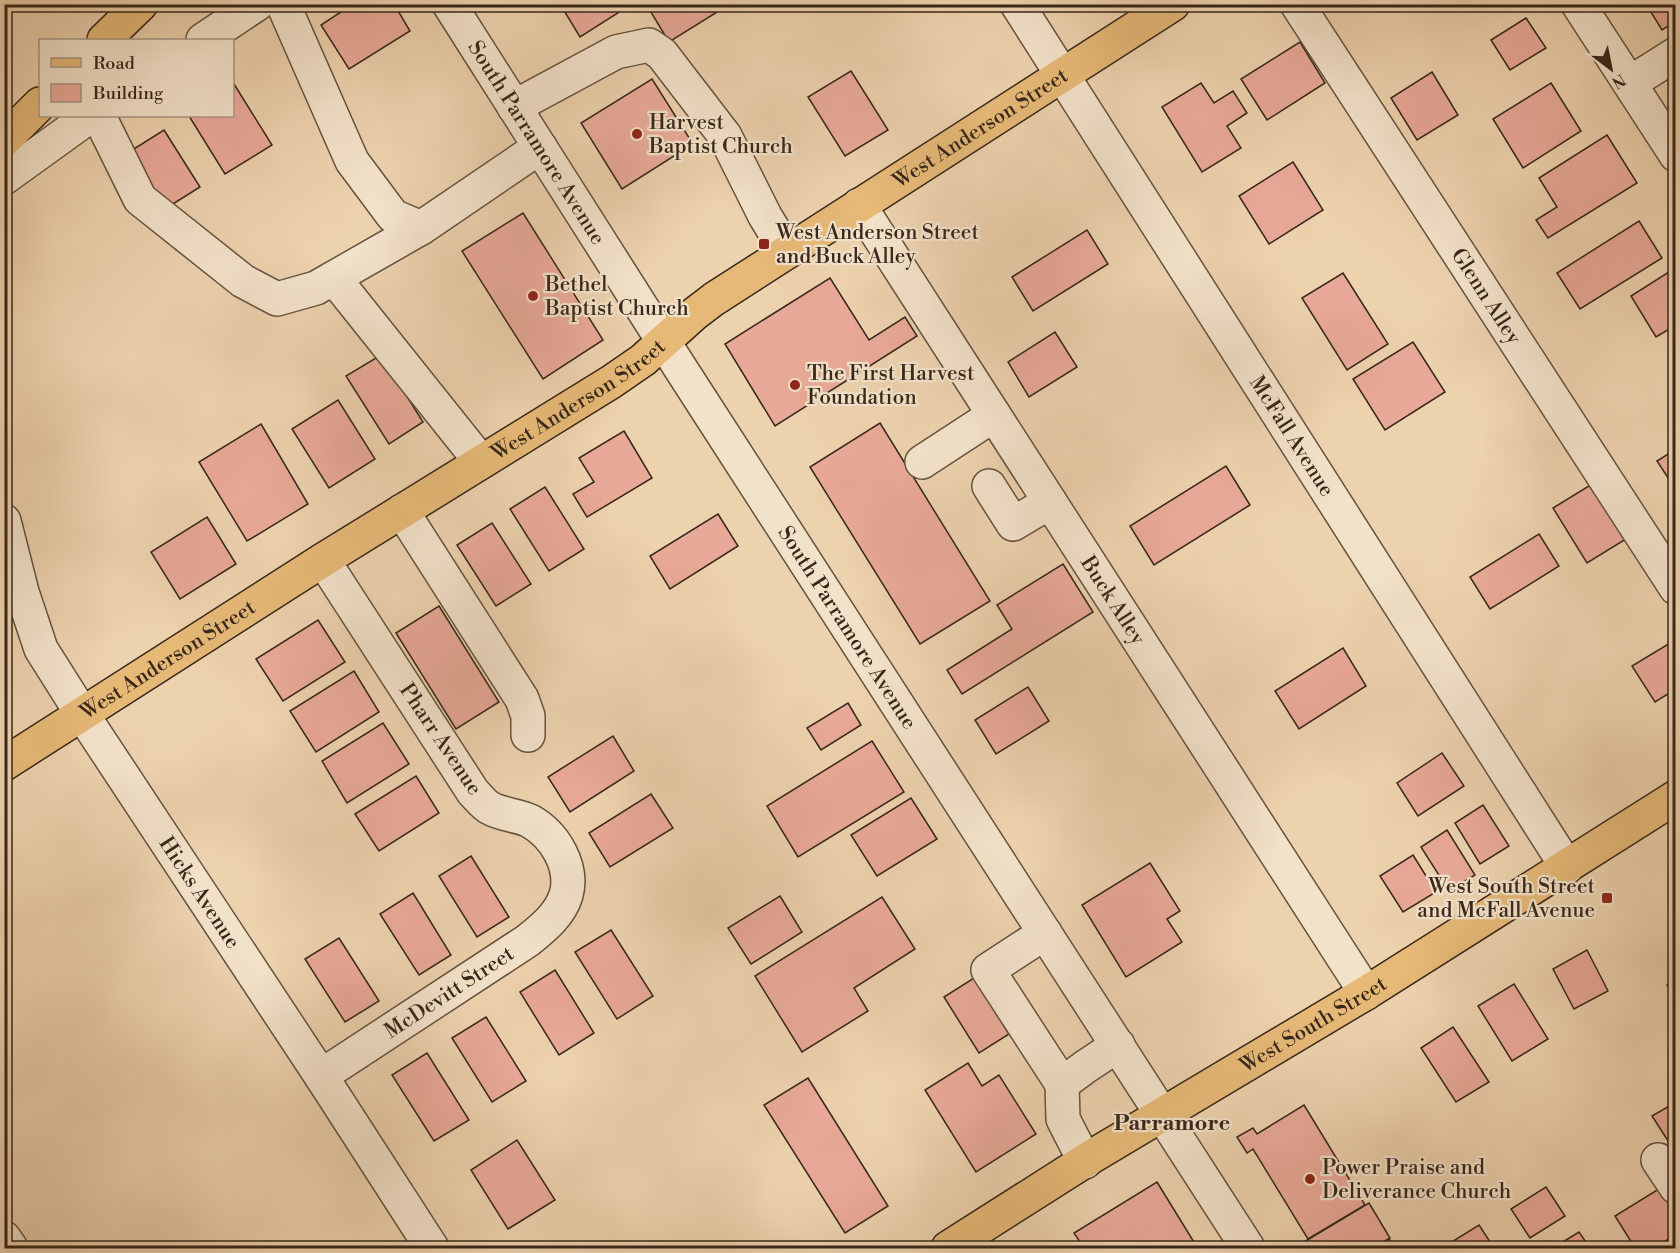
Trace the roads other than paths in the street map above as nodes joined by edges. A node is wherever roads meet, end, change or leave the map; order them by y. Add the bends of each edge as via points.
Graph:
1 (141, 4) edge
2 (257, 4) edge
3 (283, 4) edge
4 (449, 4) edge
5 (1017, 4) edge
6 (1173, 4) edge
7 (1297, 4) edge
8 (1578, 4) edge
9 (106, 39) edge
10 (204, 39) edge
11 (1676, 54) edge
12 (1063, 76) junction
13 (1630, 83) junction
14 (39, 105) edge
15 (514, 107) junction
16 (89, 117) edge
17 (99, 117) edge
18 (4, 140) edge
19 (540, 147) junction
20 (1676, 155) edge
21 (4, 177) edge
22 (859, 205) junction
23 (421, 228) junction
24 (787, 252) junction
25 (334, 278) junction
26 (663, 341) junction
27 (994, 415) junction
28 (481, 462) junction
29 (922, 462) dead end
30 (989, 486) dead end
31 (1050, 502) junction
32 (402, 511) junction
33 (4, 521) edge
34 (323, 560) junction
35 (1676, 588) edge
36 (82, 714) junction
37 (528, 735) dead end
38 (4, 764) edge
39 (1676, 797) edge
40 (1567, 867) junction
41 (566, 896) joint
42 (1045, 933) junction
43 (1366, 993) junction
44 (1118, 1046) junction
45 (321, 1076) junction
46 (1062, 1084) junction
47 (1162, 1114) junction
48 (1658, 1160) dead end
49 (1085, 1162) junction
50 (1676, 1187) edge
51 (4, 1238) edge
52 (11, 1248) edge
53 (432, 1248) edge
54 (948, 1248) edge
55 (1248, 1248) edge

1 - 9 main road
2 - 10 street
3 - 23 street via 352,161 393,216
4 - 15 street, South Parramore Avenue
5 - 12 street, McFall Avenue
6 - 12 main road, West Anderson Street
7 - 35 street, Glenn Alley
8 - 13 street
11 - 13 street
12 - 22 main road, West Anderson Street
12 - 40 street, McFall Avenue
13 - 20 street
14 - 18 main road
15 - 19 street, South Parramore Avenue
15 - 24 street via 616,52 649,45 662,54 725,136
16 - 21 street
17 - 25 street via 140,199 243,281 277,298 316,288
19 - 23 street
19 - 26 street, South Parramore Avenue
22 - 24 main road, West Anderson Street
22 - 27 street, Buck Alley
23 - 25 street
24 - 26 main road, West Anderson Street via 714,299
25 - 28 street
26 - 28 main road, West Anderson Street via 611,382
26 - 42 street, South Parramore Avenue
27 - 29 street
27 - 31 street, Buck Alley
28 - 32 main road, West Anderson Street
30 - 31 street via 1013,524
31 - 43 street, Buck Alley
32 - 34 main road, West Anderson Street
32 - 37 street via 522,699 528,716
33 - 36 street, Hicks Avenue via 41,649
34 - 36 main road, West Anderson Street
34 - 41 street, Pharr Avenue via 473,792 490,808 530,821 547,834 561,853 567,875
36 - 38 main road, West Anderson Street
36 - 45 street, Hicks Avenue
39 - 40 main road, West South Street
40 - 43 main road, West South Street
41 - 45 street, McDevitt Street via 543,929 527,941
42 - 44 street, South Parramore Avenue
42 - 46 street via 987,970
43 - 47 main road, West South Street
44 - 46 street
44 - 47 street, South Parramore Avenue
45 - 53 street, Hicks Avenue
46 - 49 street via 1063,1119
47 - 49 main road, West South Street
47 - 55 street, South Parramore Avenue
48 - 50 street
49 - 54 main road, West South Street
51 - 52 street

